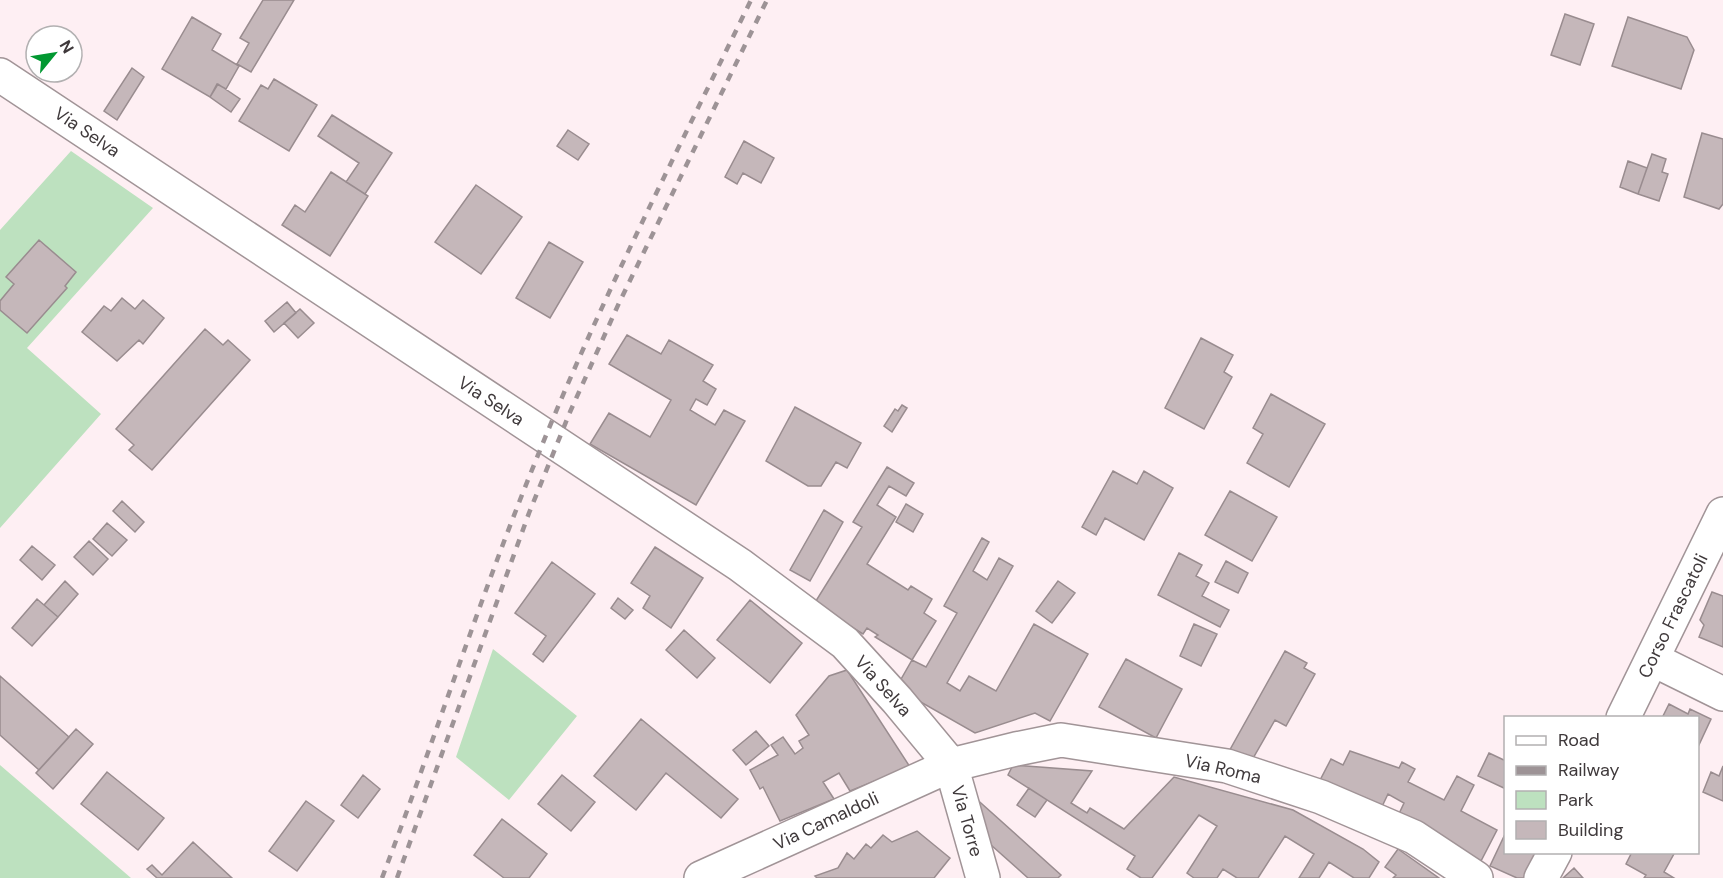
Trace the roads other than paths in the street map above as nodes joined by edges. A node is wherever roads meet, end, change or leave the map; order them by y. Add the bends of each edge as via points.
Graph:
1 (0, 75) edge
2 (1723, 513) edge
3 (1652, 659) junction
4 (1723, 694) edge
5 (1624, 716) edge
6 (951, 765) junction
7 (1554, 854) edge
8 (701, 878) edge
9 (983, 878) edge
10 (1476, 878) edge
11 (1541, 878) edge

1 - 6 street, Via Selva via 740,565 845,643
2 - 3 street, Corso Frascatoli
3 - 4 street
3 - 5 street, Corso Frascatoli
6 - 8 street, Via Camaldoli
6 - 9 street, Via Torre
6 - 10 street, Via Roma via 1061,740 1227,766 1321,797 1414,837
7 - 11 street

